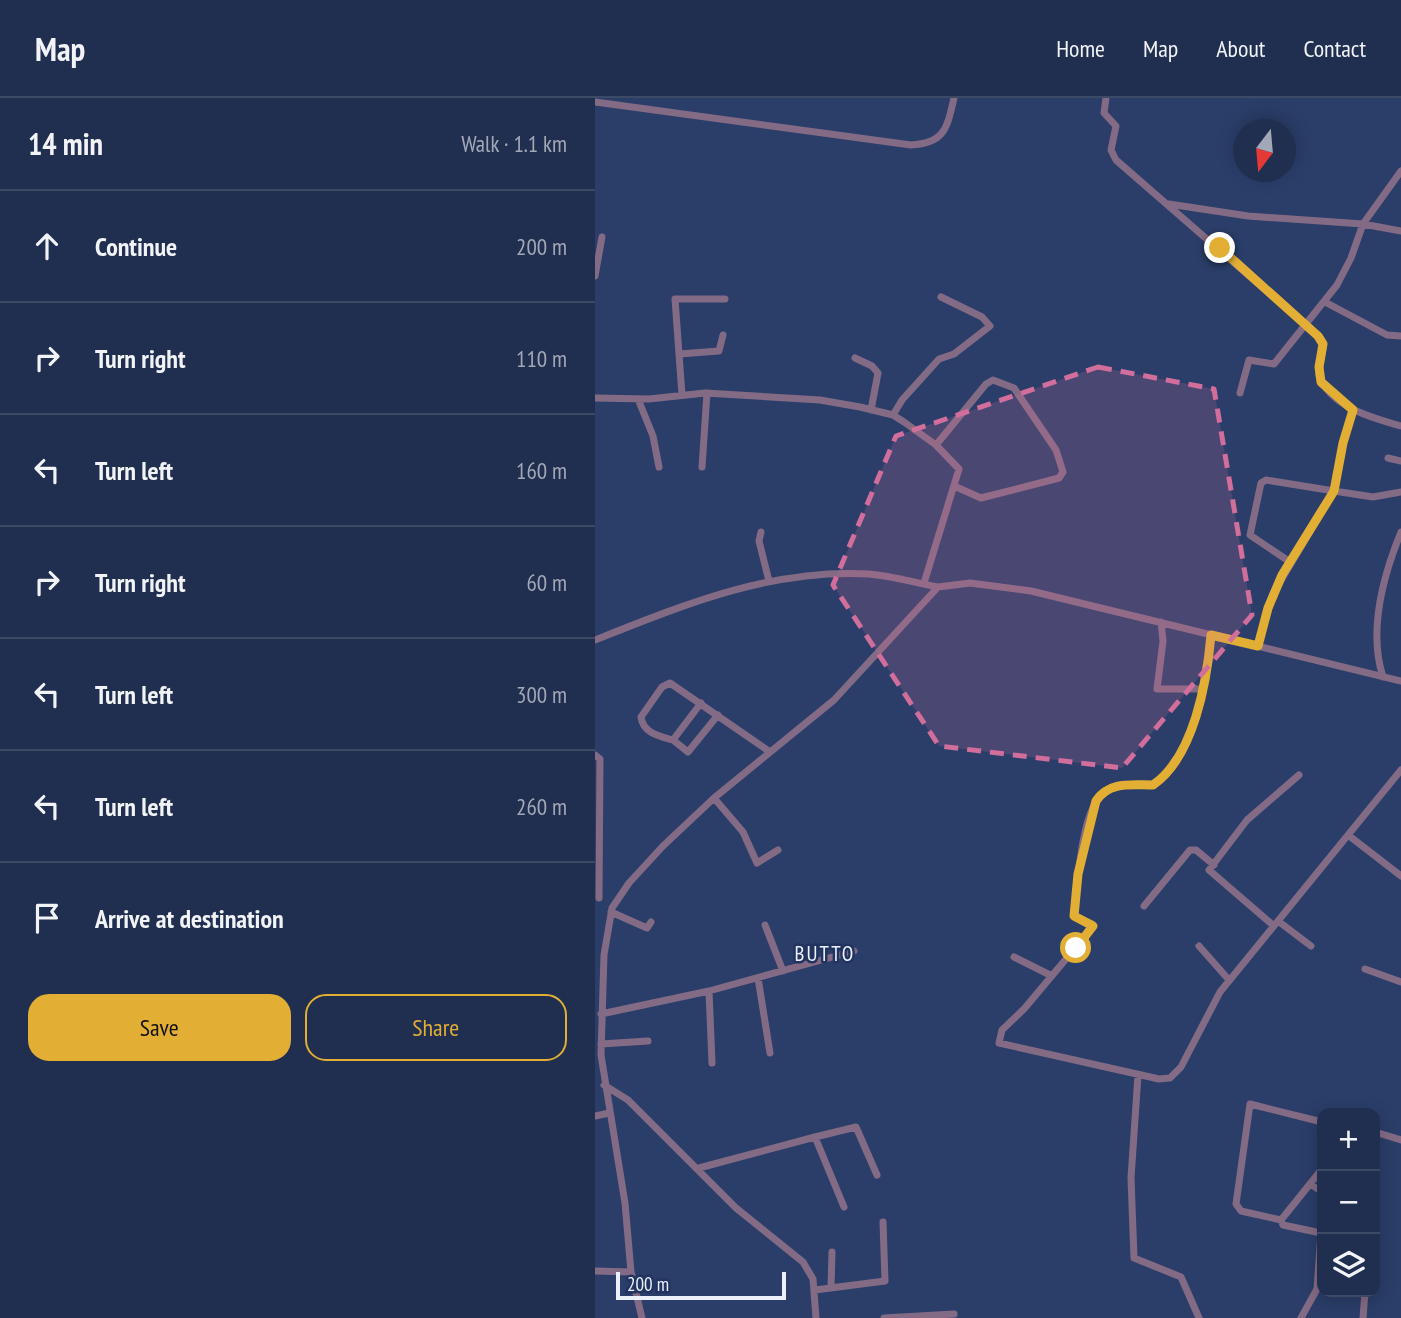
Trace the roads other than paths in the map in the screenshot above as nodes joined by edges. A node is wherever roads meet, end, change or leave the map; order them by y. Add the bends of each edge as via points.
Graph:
1 (954, 98) edge
2 (1107, 98) edge
3 (595, 102) edge
4 (1401, 172) edge
5 (1168, 204) junction
6 (1363, 225) junction
7 (1401, 232) edge
8 (602, 237) dead end
9 (595, 276) edge
10 (941, 298) dead end
11 (725, 299) dead end
12 (1325, 302) junction
13 (1305, 326) junction
14 (723, 335) dead end
15 (1401, 336) edge
16 (679, 354) junction
17 (855, 358) dead end
18 (707, 393) junction
19 (1240, 393) dead end
20 (682, 395) junction
21 (595, 398) edge
22 (638, 399) junction
23 (871, 410) junction
24 (1353, 410) junction
25 (893, 415) junction
26 (1401, 426) edge
27 (936, 445) junction
28 (1388, 458) dead end
29 (1401, 461) edge
30 (659, 467) dead end
31 (702, 467) dead end
32 (954, 486) junction
33 (1334, 491) junction
34 (1401, 492) edge
35 (761, 531) dead end
36 (1401, 532) edge
37 (1290, 562) junction
38 (769, 581) junction
39 (924, 583) junction
40 (938, 587) junction
41 (1161, 622) junction
42 (1211, 635) junction
43 (595, 640) edge
44 (1258, 646) junction
45 (1383, 677) junction
46 (1401, 681) edge
47 (1202, 689) junction
48 (701, 703) junction
49 (718, 715) junction
50 (673, 740) junction
51 (770, 752) junction
52 (595, 755) edge
53 (1401, 770) edge
54 (1299, 775) dead end
55 (714, 798) junction
56 (1348, 835) junction
57 (778, 850) dead end
58 (1214, 865) junction
59 (1401, 876) edge
60 (597, 898) edge
61 (616, 901) junction
62 (1144, 906) dead end
63 (611, 912) junction
64 (650, 922) dead end
65 (1276, 924) junction
66 (765, 925) dead end
67 (1199, 946) dead end
68 (1311, 946) dead end
69 (854, 951) dead end
70 (1014, 957) dead end
71 (1365, 969) dead end
72 (783, 971) junction
73 (1052, 976) junction
74 (758, 978) junction
75 (1229, 980) junction
76 (1401, 982) edge
77 (709, 991) junction
78 (599, 1002) edge
79 (601, 1014) junction
80 (648, 1041) dead end
81 (601, 1044) junction
82 (771, 1053) dead end
83 (712, 1063) dead end
84 (1138, 1075) junction
85 (604, 1085) junction
86 (609, 1113) junction
87 (595, 1116) edge
88 (1317, 1121) edge
89 (1380, 1134) edge
90 (815, 1137) junction
91 (1401, 1140) edge
92 (699, 1168) junction
93 (1321, 1171) edge
94 (877, 1175) dead end
95 (1312, 1185) junction
96 (1317, 1188) edge
97 (844, 1207) dead end
98 (1281, 1220) junction
99 (883, 1222) dead end
100 (832, 1252) dead end
101 (595, 1272) edge
102 (631, 1272) junction
103 (831, 1288) junction
104 (815, 1290) junction
105 (1364, 1297) edge
106 (954, 1314) dead end
107 (642, 1318) edge
108 (816, 1318) edge
109 (884, 1318) edge
110 (1199, 1318) edge
111 (1300, 1318) edge
112 (1363, 1318) edge

1 - 3 street via 947,129 930,144 911,145
2 - 5 street via 1104,113 1115,126 1114,156
4 - 6 street
5 - 6 street
5 - 13 street
6 - 7 street
6 - 12 street via 1351,258
8 - 9 street
10 - 25 street via 982,317 990,326 954,354 939,359
11 - 16 street via 675,299
12 - 13 street
12 - 15 street via 1387,335
13 - 19 street via 1273,364 1249,360
13 - 24 street via 1323,344 1321,382
14 - 16 street via 719,351
16 - 20 street
17 - 23 street via 878,373
18 - 20 street
18 - 23 street via 820,400
18 - 31 street
20 - 22 street
21 - 22 street
22 - 30 street
23 - 25 street
24 - 26 street
24 - 33 street
25 - 27 street
27 - 32 street via 956,464
27 - 32 street via 993,380 1014,388 1056,450 1063,472 1059,478 981,498
28 - 29 street
32 - 39 street
33 - 34 street via 1373,496
33 - 37 street
33 - 37 street via 1266,480 1261,483 1250,535
35 - 38 street via 759,541
36 - 45 street via 1389,563 1377,632 1376,654
37 - 44 street via 1273,594
38 - 39 street via 869,574
38 - 43 street via 694,602
39 - 40 street
40 - 41 street via 990,584
40 - 51 street via 834,700
41 - 42 street
41 - 47 street via 1157,689
42 - 44 street
42 - 47 street
44 - 45 street
45 - 46 street
47 - 73 street via 1189,734 1159,780 1153,785 1116,786 1096,801 1078,874 1074,916 1093,926
48 - 49 street
48 - 50 street
48 - 50 street via 670,683 662,687 642,722 650,732
49 - 50 street via 688,752
49 - 51 street
51 - 55 street
52 - 60 street via 600,759
53 - 56 street
54 - 58 street via 1247,820
55 - 57 street via 743,832 757,863
55 - 61 street via 648,862
56 - 59 street
56 - 65 street
58 - 62 street via 1190,850
58 - 65 street via 1211,873
60 - 61 street
61 - 63 street
63 - 64 street via 647,928
63 - 78 street
65 - 68 street
65 - 75 street
66 - 72 street
67 - 75 street
69 - 72 street
70 - 73 street
71 - 76 street
72 - 74 street
73 - 84 street via 1002,1030 999,1043
74 - 77 street
74 - 82 street
75 - 84 street via 1176,1074 1164,1080
77 - 79 street
77 - 83 street
78 - 79 street
79 - 81 street
80 - 81 street
81 - 85 street
84 - 110 street via 1131,1178 1134,1258 1182,1279
85 - 86 street
85 - 92 street via 628,1100
86 - 87 street
86 - 102 street via 625,1203
88 - 98 street via 1250,1104 1236,1206
89 - 91 street
90 - 92 street
90 - 94 street via 856,1127
90 - 97 street
92 - 104 street via 736,1208 803,1262
93 - 95 street
95 - 96 street
95 - 98 street
98 - 111 street via 1283,1225 1321,1233 1317,1289
99 - 103 street via 886,1280
100 - 103 street
101 - 102 street
102 - 107 street
103 - 104 street
104 - 108 street
105 - 112 street
106 - 109 street

